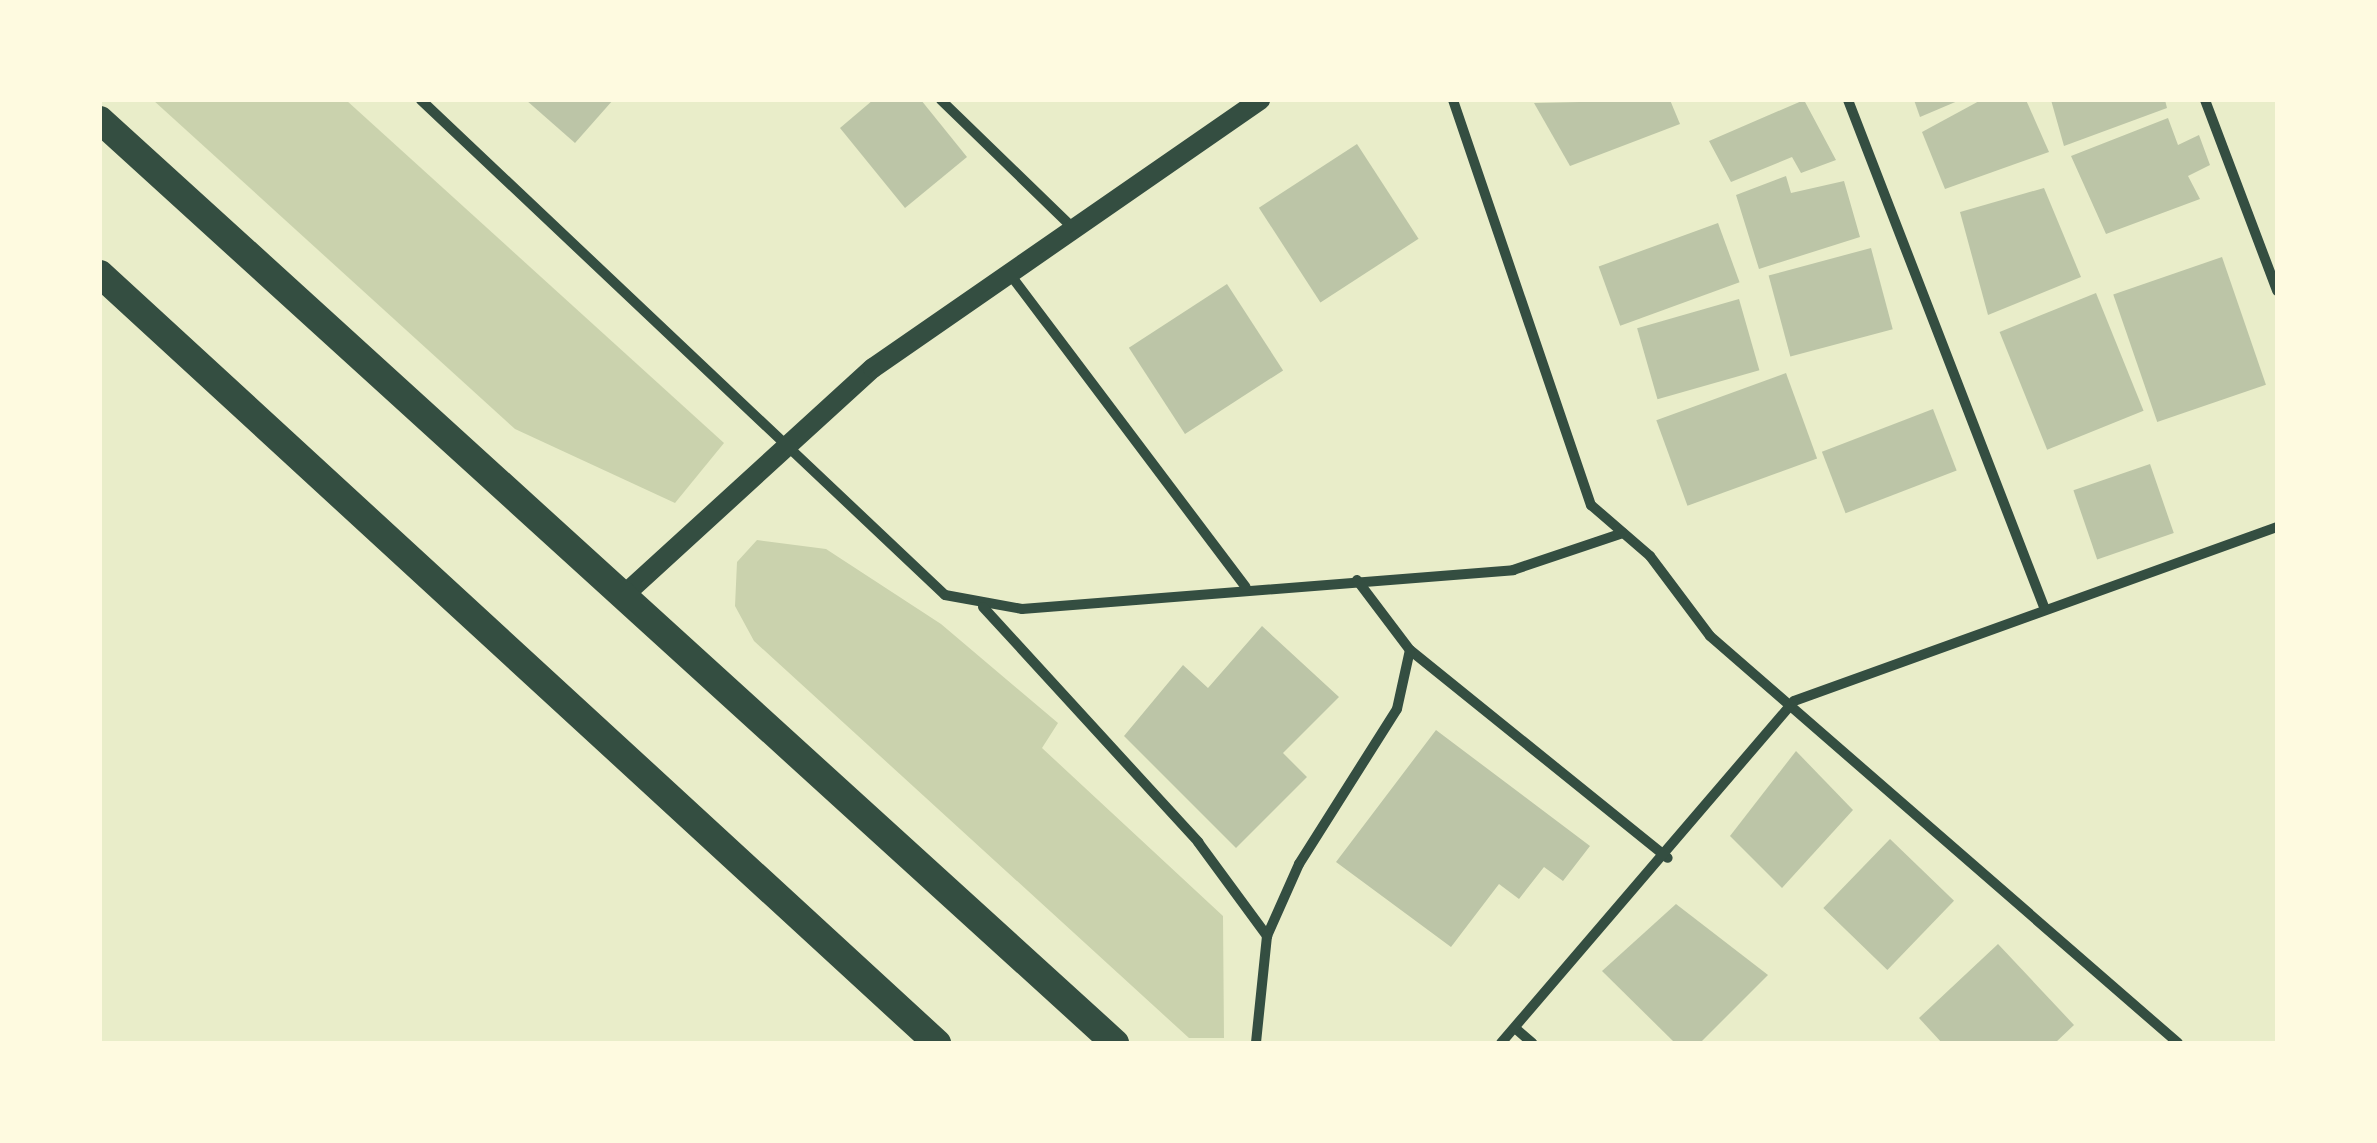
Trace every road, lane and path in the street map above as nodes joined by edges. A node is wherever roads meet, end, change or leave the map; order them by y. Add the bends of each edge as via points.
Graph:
1 (420, 100) edge
2 (941, 100) edge
3 (1260, 100) edge
4 (1454, 100) edge
5 (1848, 100) edge
6 (2205, 100) edge
7 (100, 120) edge
8 (1074, 229) junction
9 (1010, 273) junction
10 (100, 274) edge
11 (2277, 290) edge
12 (785, 444) junction
13 (2277, 527) edge
14 (1623, 533) junction
15 (1357, 580) junction
16 (1246, 587) junction
17 (623, 596) junction
18 (983, 607) junction
19 (2044, 607) junction
20 (1410, 650) junction
21 (1794, 701) junction
22 (1668, 858) junction
23 (1268, 936) junction
24 (1514, 1028) junction
25 (937, 1043) edge
26 (1115, 1043) edge
27 (1256, 1043) edge
28 (1501, 1043) edge
29 (1532, 1043) edge
30 (2178, 1043) edge

1 - 12 street
2 - 8 street
3 - 8 main road
4 - 14 street via 1591,505
5 - 19 street
6 - 11 street
7 - 17 highway
8 - 9 main road
9 - 12 main road via 873,368
9 - 16 street
10 - 25 highway
12 - 17 main road
12 - 18 street via 945,594
13 - 19 street
14 - 15 street via 1513,570
14 - 21 street via 1710,636
15 - 16 street
15 - 20 street
16 - 18 street
17 - 26 highway
18 - 23 street via 1198,842
19 - 21 street
20 - 22 street
20 - 23 street via 1398,708 1299,864
21 - 22 street
21 - 30 street
22 - 24 street
23 - 27 street
24 - 28 street
24 - 29 street

